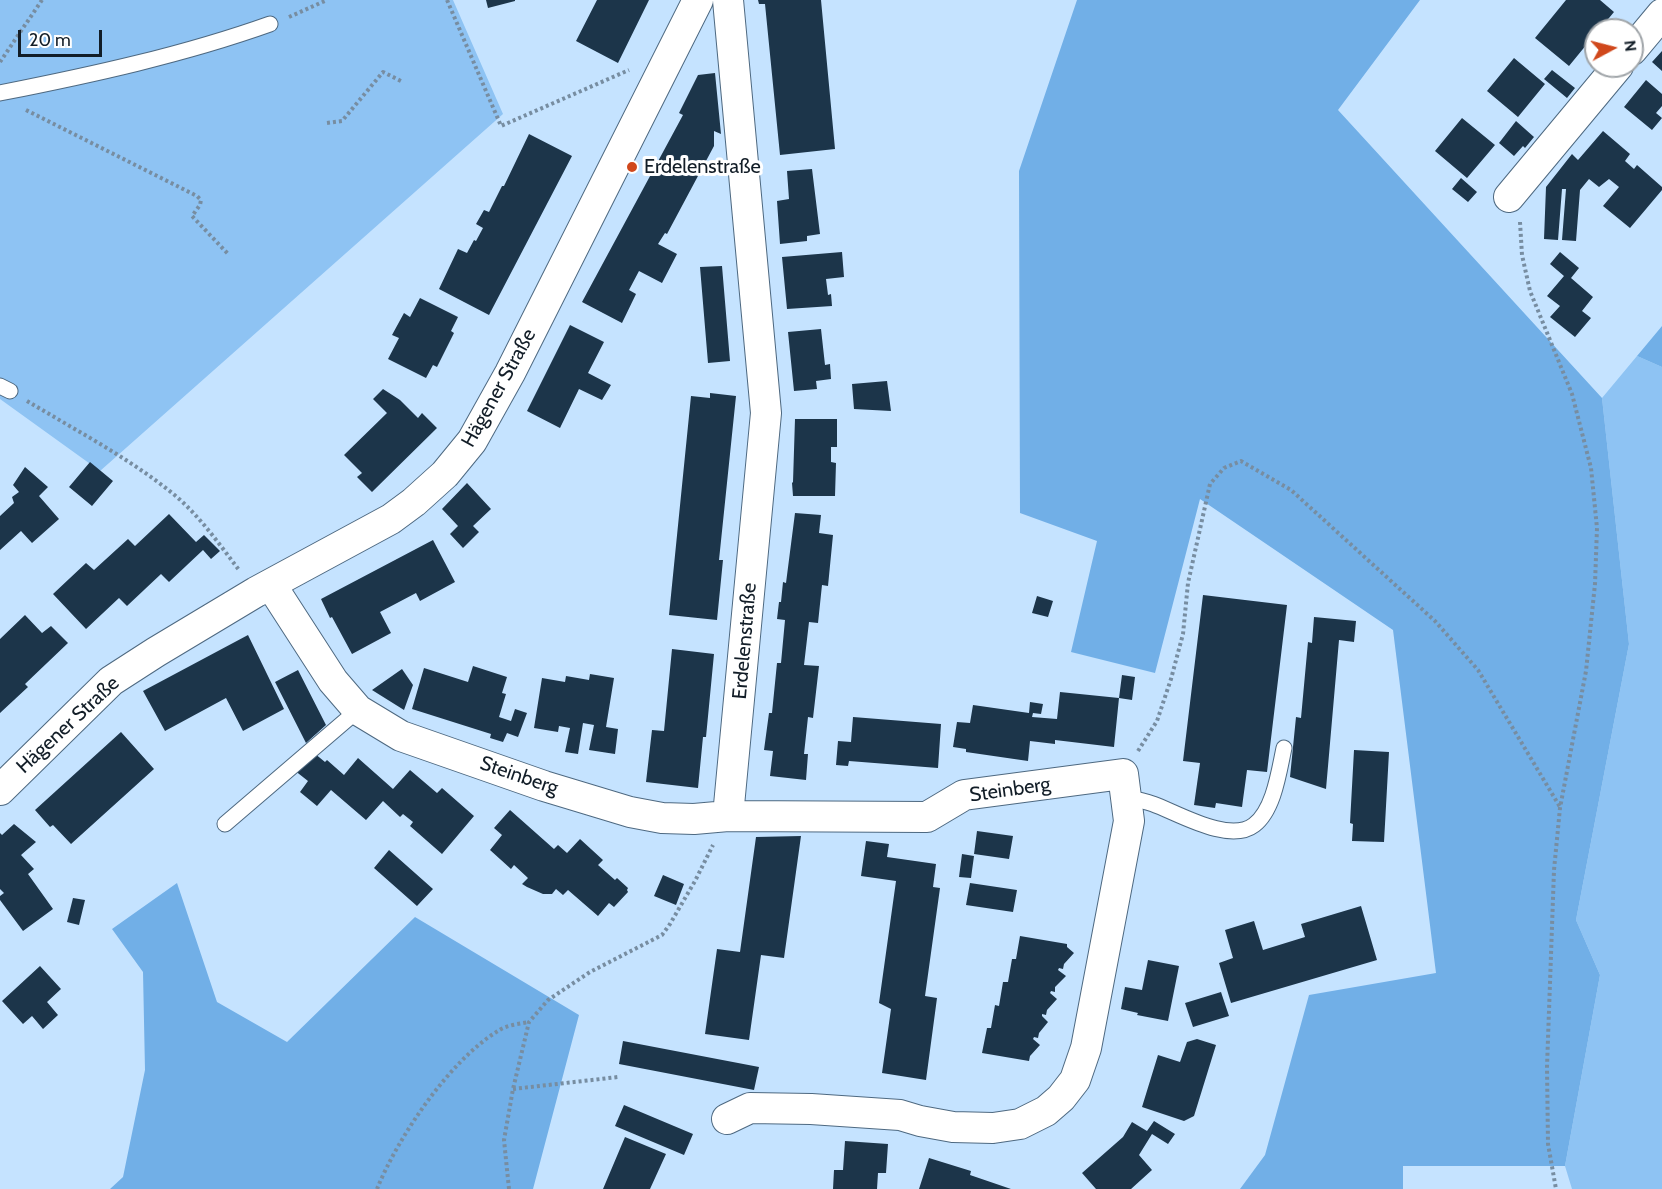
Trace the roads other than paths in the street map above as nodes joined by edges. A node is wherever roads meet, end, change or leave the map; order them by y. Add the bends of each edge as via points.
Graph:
1 (698, 0) edge
2 (728, 0) edge
3 (1662, 14) edge
4 (270, 24) road end
5 (1644, 36) edge
6 (1608, 78) edge
7 (0, 93) edge
8 (1509, 197) road end
9 (263, 589) junction
10 (358, 710) junction
11 (1284, 748) dead end
12 (1124, 786) junction
13 (0, 790) edge
14 (728, 816) junction
15 (225, 824) dead end
16 (727, 1119) dead end

1 - 9 street, Hägener Straße via 472,441 446,474 391,519
2 - 14 street, Erdelenstraße via 766,413
3 - 5 street
4 - 7 lane via 197,47
6 - 8 street
9 - 10 street, Steinberg
9 - 13 street, Hägener Straße via 111,681
10 - 14 street, Steinberg via 401,736 630,812 662,818
10 - 15 lane
11 - 12 lane via 1277,784 1266,809 1254,825 1238,831 1219,829 1154,804
12 - 14 street, Steinberg via 964,795 927,817
12 - 16 street via 1129,821 1086,1047 1075,1080 1046,1110 1020,1124 993,1128 953,1127 900,1115 811,1108 750,1108

